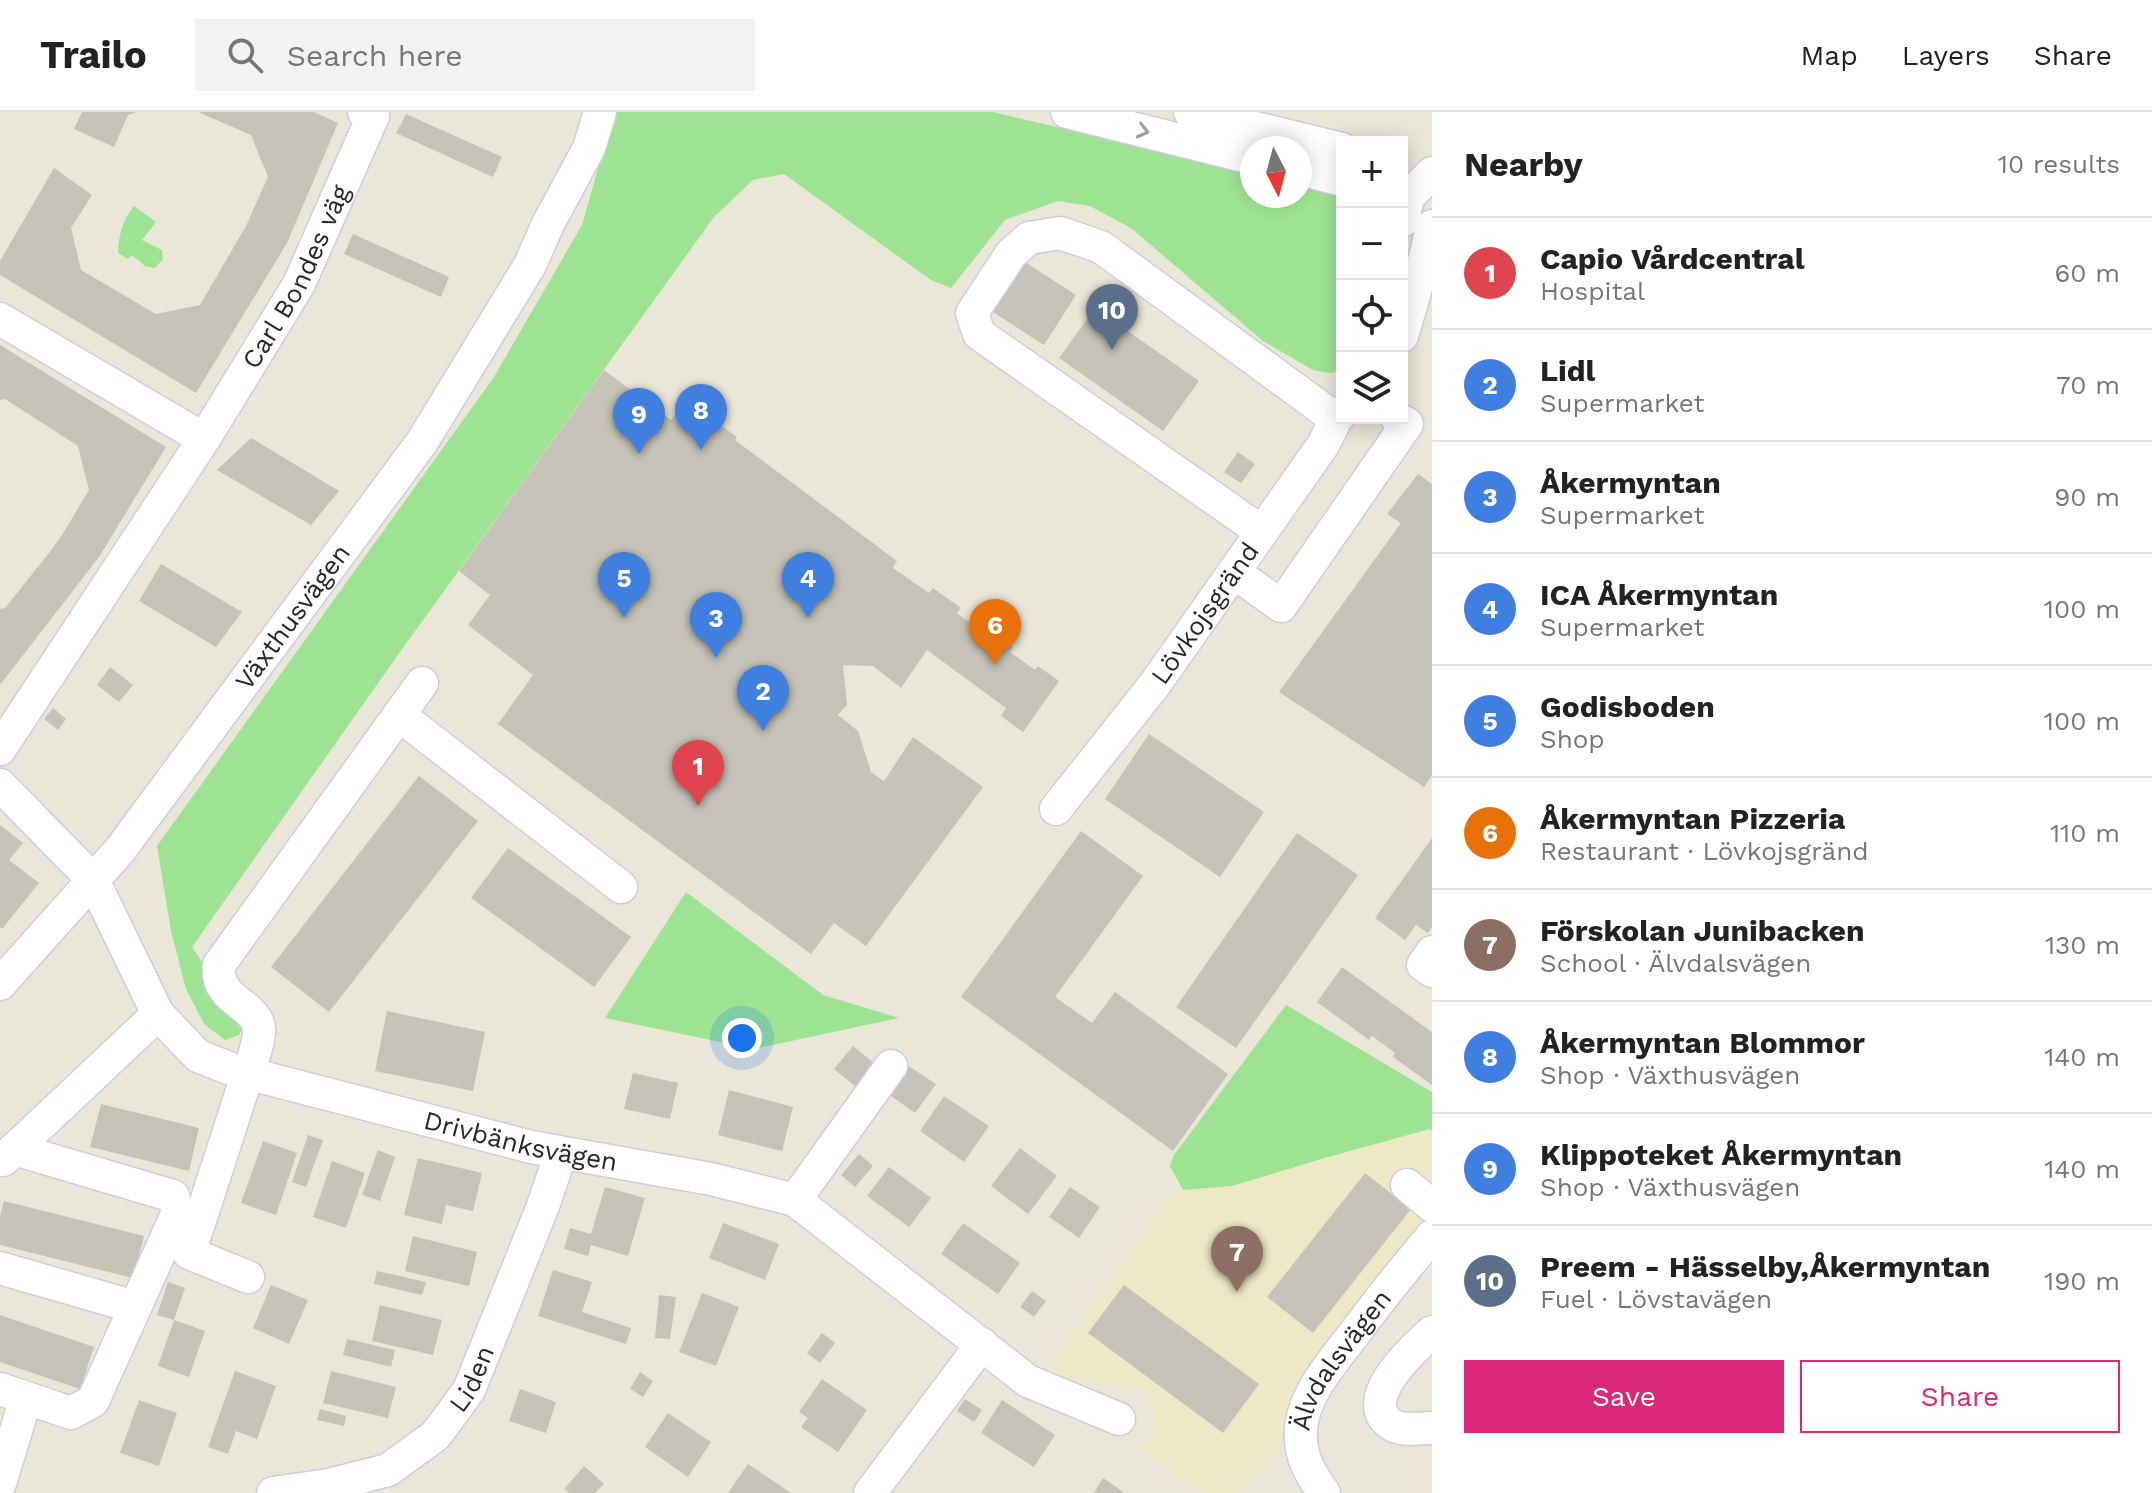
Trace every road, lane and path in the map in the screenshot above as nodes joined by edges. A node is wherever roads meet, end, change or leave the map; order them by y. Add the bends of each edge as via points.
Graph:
1 (364, 112) edge
2 (577, 112) edge
3 (600, 112) edge
4 (1067, 112) edge
5 (1190, 112) edge
6 (1336, 148) edge
7 (1240, 155) edge
8 (1408, 166) edge
9 (1312, 172) edge
10 (1432, 172) edge
11 (1336, 178) edge
12 (1411, 203) edge
13 (548, 224) junction
14 (1432, 226) edge
15 (0, 319) edge
16 (1408, 320) edge
17 (1336, 414) edge
18 (1336, 421) edge
19 (1407, 424) edge
20 (204, 439) junction
21 (1262, 532) junction
22 (1234, 572) junction
23 (422, 683) dead end
24 (399, 715) junction
25 (0, 749) edge
26 (0, 785) edge
27 (1056, 809) dead end
28 (93, 880) junction
29 (621, 887) dead end
30 (1432, 952) edge
31 (1432, 971) edge
32 (0, 984) edge
33 (158, 1014) junction
34 (891, 1066) dead end
35 (248, 1073) junction
36 (561, 1153) junction
37 (7, 1156) edge
38 (1407, 1185) dead end
39 (795, 1200) junction
40 (1432, 1206) edge
41 (1431, 1241) edge
42 (0, 1268) edge
43 (248, 1277) dead end
44 (135, 1307) junction
45 (1432, 1332) edge
46 (982, 1344) junction
47 (13, 1393) edge
48 (1119, 1419) dead end
49 (1431, 1428) edge
50 (0, 1483) edge
51 (273, 1493) edge
52 (870, 1493) edge
53 (1324, 1493) edge

1 - 20 street, Carl Bondes väg via 373,116 299,284
2 - 13 street, Växthusvägen
3 - 13 street, Växthusvägen via 589,148
4 -> 7 street
5 - 6 street
8 - 10 street
9 - 11 street
10 - 12 street
13 - 28 street, Växthusvägen via 530,265 422,442
14 - 16 street
15 - 20 street
17 - 21 street via 1101,247 1060,233 1029,238 1011,254 972,313 979,334
18 - 21 street, Lövkojsgränd
19 - 22 street via 1281,606
20 - 25 street, Carl Bondes väg
21 - 22 street, Lövkojsgränd
22 - 27 street, Lövkojsgränd via 1155,684
23 - 24 street
24 - 29 street
24 - 35 street via 219,965 221,987 259,1028
26 - 28 street
28 - 32 street, Växthusvägen
28 - 33 street, Drivbänksvägen
30 - 31 street via 1423,965
33 - 35 street, Drivbänksvägen via 198,1056
33 - 37 street
34 - 39 street
35 - 36 street, Drivbänksvägen
35 - 43 street via 189,1253
36 - 39 street, Drivbänksvägen via 711,1179
36 - 51 street, Liden via 469,1390 436,1435 388,1470
37 - 44 street via 173,1196 178,1212
38 - 40 street
39 - 46 street, Drivbänksvägen
41 - 53 street, Älvdalsvägen via 1394,1280 1321,1378 1304,1410 1300,1432 1306,1466
42 - 44 street
44 - 47 street via 93,1401 71,1413
45 - 49 street, Älvdalsvägen via 1402,1361 1382,1390 1379,1406 1395,1427
46 - 48 street, Drivbänksvägen via 1028,1381
46 - 52 street
47 - 50 street

